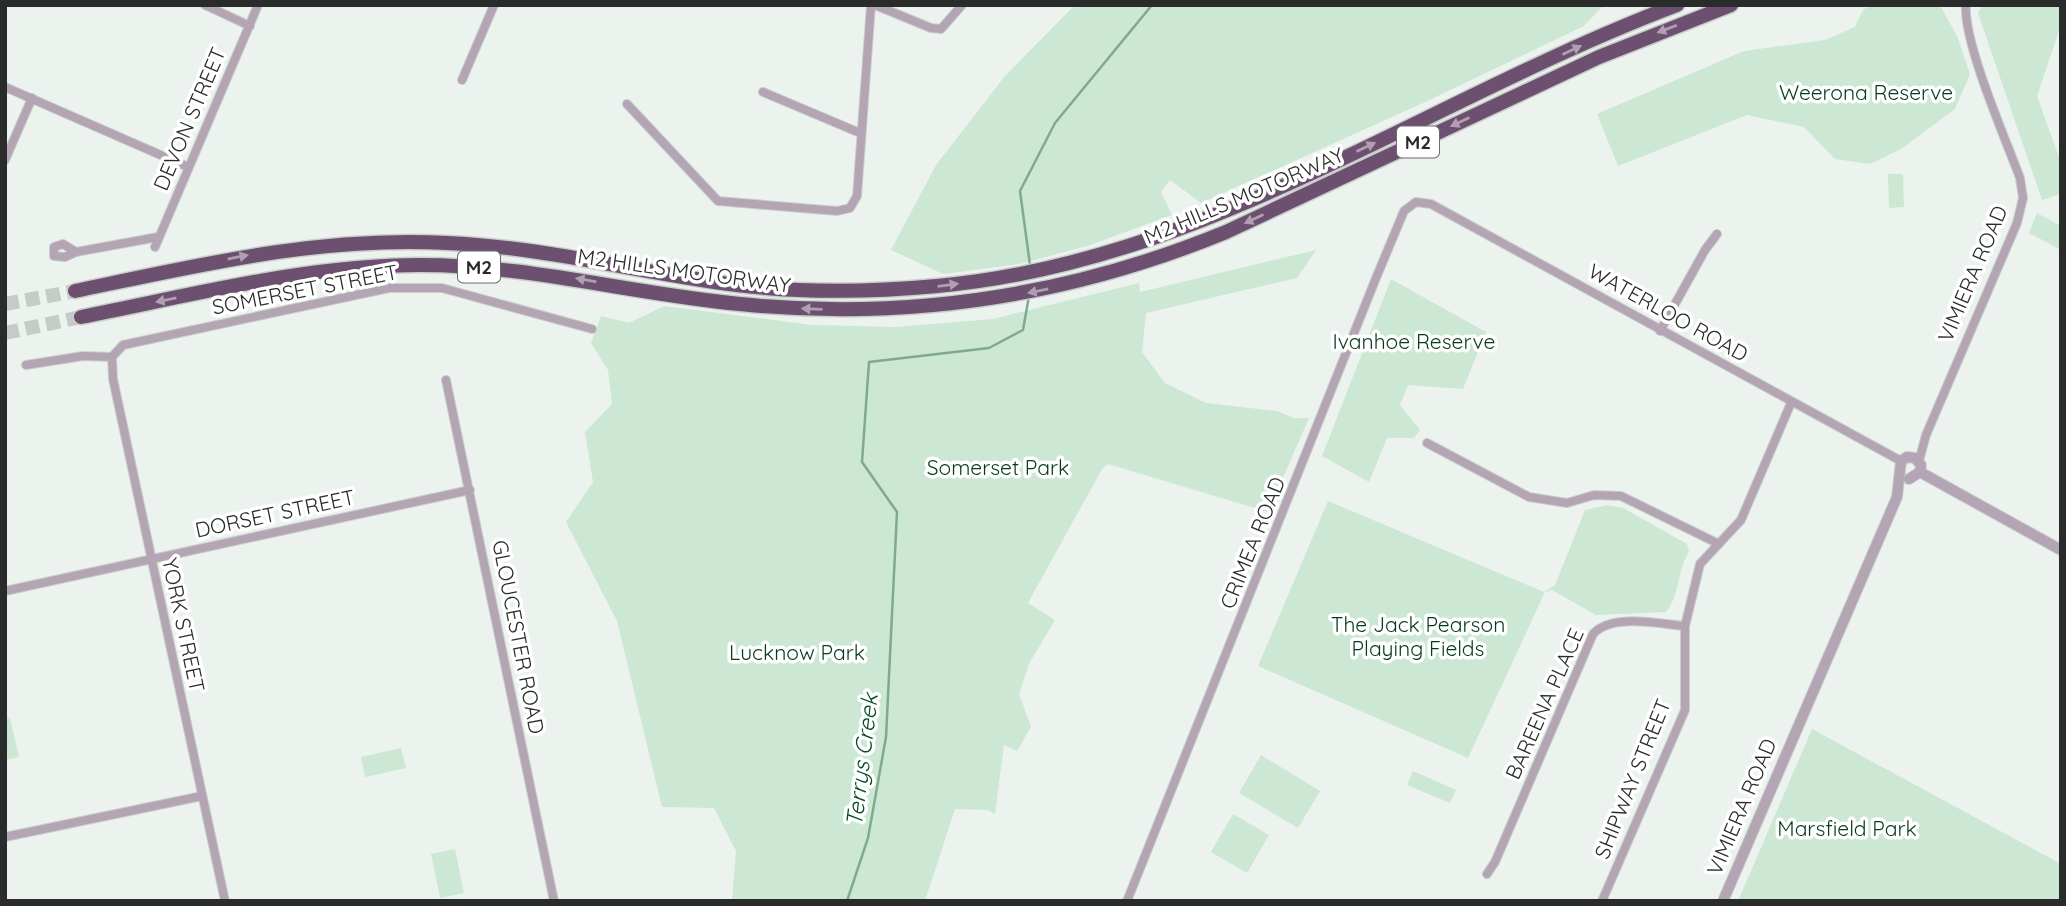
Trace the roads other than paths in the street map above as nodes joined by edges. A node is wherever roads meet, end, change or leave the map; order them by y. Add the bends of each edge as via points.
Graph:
1 (205, 5) edge
2 (258, 5) edge
3 (494, 5) edge
4 (873, 5) edge
5 (962, 5) edge
6 (1677, 5) edge
7 (1731, 5) edge
8 (1966, 5) edge
9 (250, 26) junction
10 (462, 80) dead end
11 (5, 87) edge
12 (763, 92) dead end
13 (32, 98) junction
14 (627, 104) dead end
15 (860, 133) junction
16 (5, 160) edge
17 (188, 167) junction
18 (1416, 202) joint
19 (1717, 234) dead end
20 (158, 237) junction
21 (155, 247) dead end
22 (76, 251) dead end
23 (75, 291) tunnel mouth
24 (80, 317) tunnel mouth
25 (592, 329) dead end
26 (1660, 331) junction
27 (112, 357) junction
28 (26, 365) dead end
29 (446, 380) dead end
30 (1791, 403) junction
31 (1427, 443) dead end
32 (1910, 460) junction
33 (1920, 472) junction
34 (1905, 477) junction
35 (470, 490) junction
36 (1719, 544) junction
37 (2061, 550) edge
38 (151, 560) junction
39 (5, 591) edge
40 (1685, 626) junction
41 (202, 796) junction
42 (5, 837) edge
43 (1487, 873) dead end
44 (225, 901) edge
45 (554, 901) edge
46 (1127, 901) edge
47 (1602, 901) edge
48 (1723, 901) edge

1 - 9 street
2 - 9 street, DEVON STREET
3 - 10 street
4 - 5 street via 941,29
4 - 15 street
23 -> 6 highway, M2 HILLS MOTORWAY / M2 via 298,247 405,241 495,246 740,285 880,290 1019,275 1099,256 1220,215
7 -> 24 highway, M2 HILLS MOTORWAY / M2 via 1599,57 1171,254 1105,275 982,300 880,310 738,304 531,272 421,265 325,271
8 - 32 street, VIMIERA ROAD via 1973,44 2023,198 2018,223 1926,435
9 - 17 street, DEVON STREET
11 - 13 street
12 - 15 street
13 - 16 street
13 - 17 street
14 - 15 street via 718,201 837,211 850,208 857,196
17 - 20 street, DEVON STREET
18 - 26 street, WATERLOO ROAD via 1431,204
18 - 46 street, CRIMEA ROAD via 1404,211 1376,278
19 - 26 street
20 - 21 street, DEVON STREET
20 - 22 street
25 - 27 street, SOMERSET STREET via 442,288 417,286 389,288 123,345
26 - 30 street, WATERLOO ROAD
27 - 28 street, SOMERSET STREET via 83,356
27 - 38 street, YORK STREET
29 - 35 street, GLOUCESTER ROAD
30 - 32 street, WATERLOO ROAD
30 - 36 street, SHIPWAY STREET via 1741,520
31 - 36 street via 1529,497 1567,503 1594,495 1621,496
32 - 33 street
32 - 34 street
33 - 34 street
33 - 37 street
34 - 48 street, VIMIERA ROAD
35 - 38 street, DORSET STREET
35 - 45 street, GLOUCESTER ROAD
36 - 40 street, SHIPWAY STREET via 1700,564
38 - 39 street, DORSET STREET
38 - 41 street, YORK STREET
40 - 43 street, BAREENA PLACE via 1613,623 1593,634
40 - 47 street, SHIPWAY STREET via 1685,710
41 - 42 street
41 - 44 street, YORK STREET

